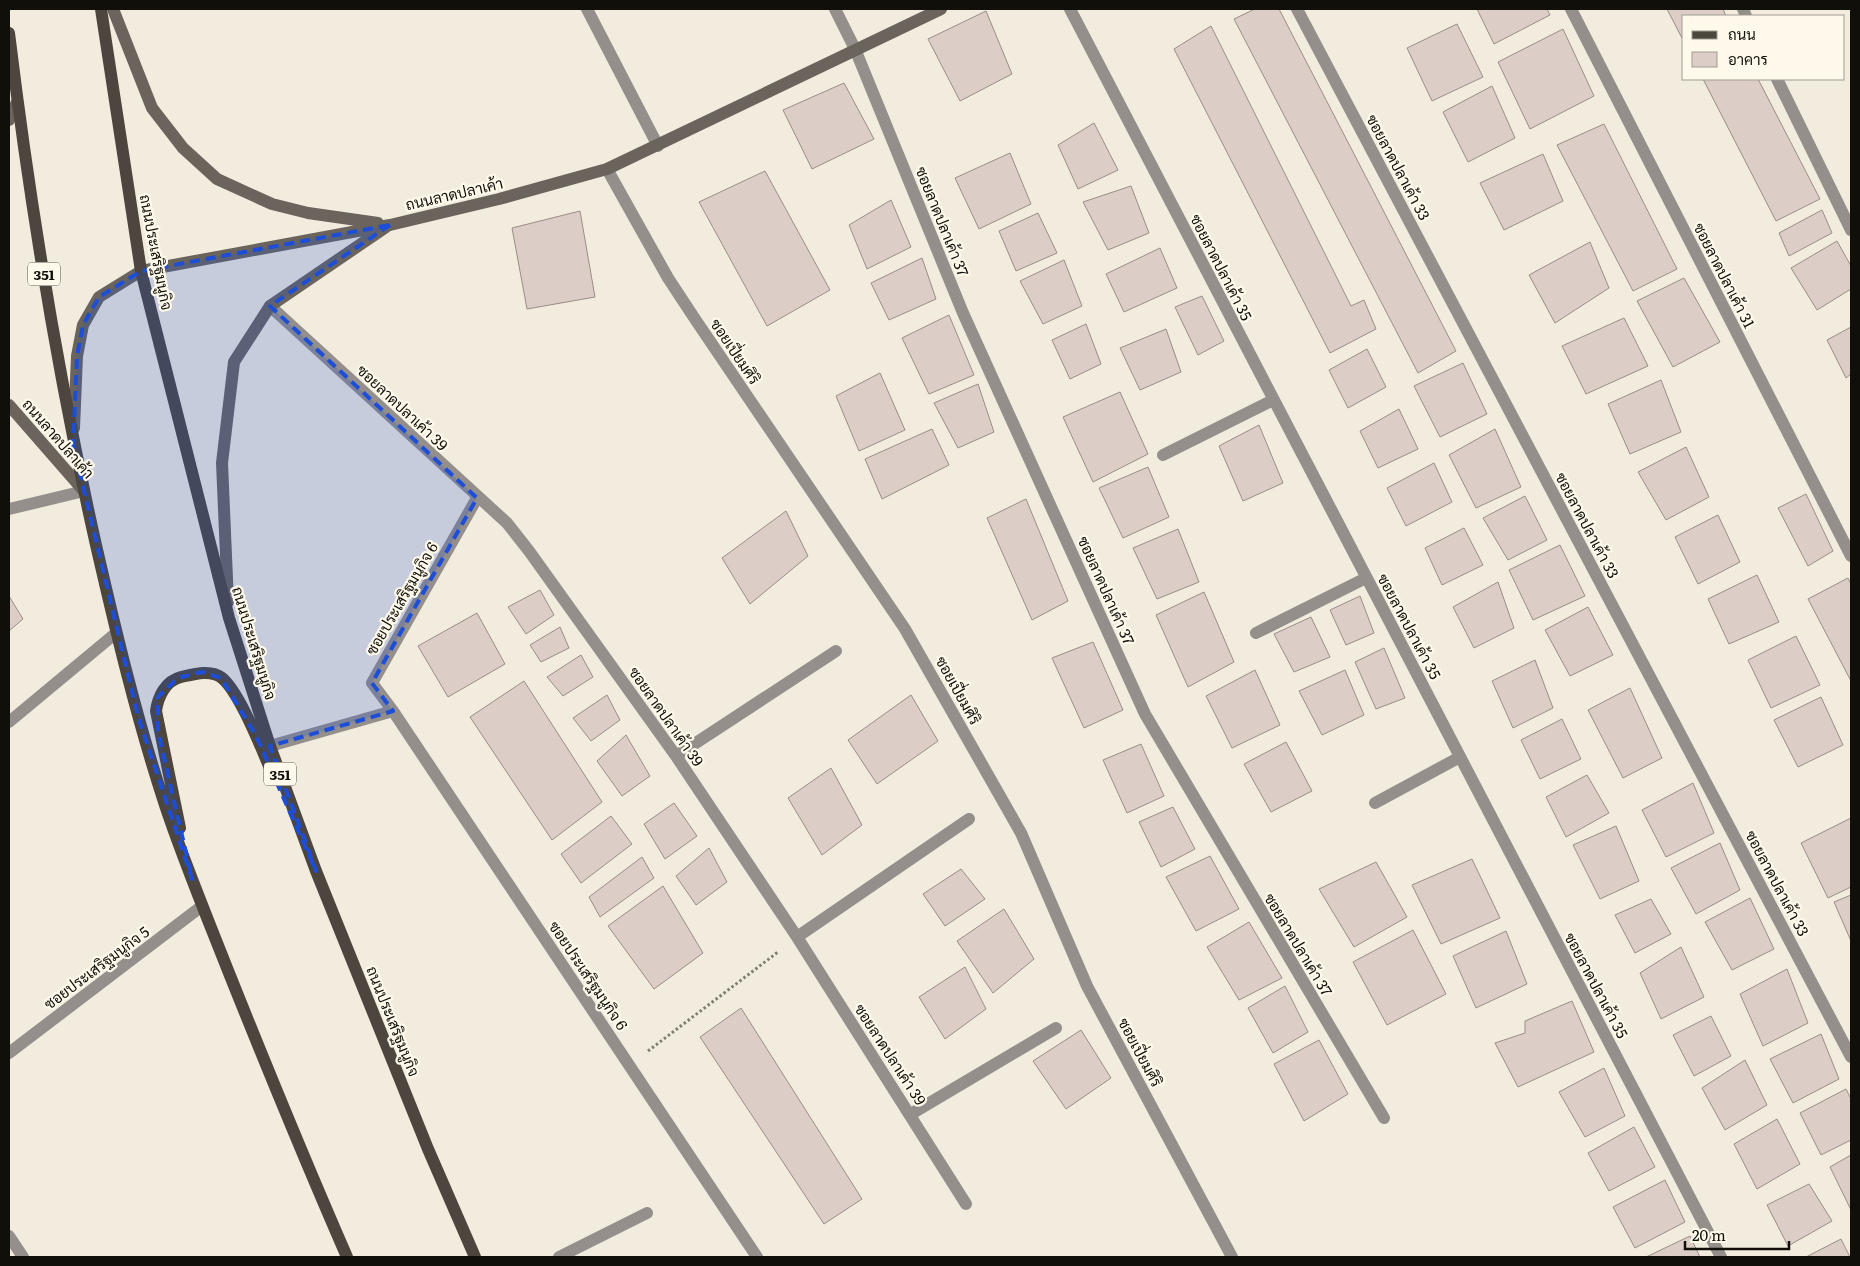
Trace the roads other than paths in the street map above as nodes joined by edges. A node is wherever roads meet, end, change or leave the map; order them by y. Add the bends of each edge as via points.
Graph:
1 (101, 9) edge
2 (113, 9) edge
3 (587, 9) edge
4 (835, 9) edge
5 (941, 9) edge
6 (1070, 9) edge
7 (1297, 9) edge
8 (1570, 9) edge
9 (9, 33) edge
10 (855, 49) junction
11 (1777, 80) edge
12 (17, 102) junction
13 (9, 120) edge
14 (658, 146) junction
15 (607, 169) junction
16 (390, 225) junction
17 (1851, 230) edge
18 (141, 271) junction
19 (270, 306) junction
20 (1273, 400) junction
21 (9, 405) edge
22 (74, 444) junction
23 (1163, 455) dead end
24 (84, 491) junction
25 (477, 498) junction
26 (9, 509) edge
27 (1851, 556) edge
28 (1366, 578) junction
29 (229, 618) junction
30 (116, 633) junction
31 (1256, 633) dead end
32 (836, 651) dead end
33 (393, 711) junction
34 (9, 722) edge
35 (270, 746) junction
36 (676, 756) junction
37 (1460, 757) junction
38 (1375, 803) dead end
39 (969, 820) dead end
40 (316, 871) junction
41 (192, 879) junction
42 (202, 906) junction
43 (797, 937) junction
44 (1056, 1028) dead end
45 (9, 1053) edge
46 (1851, 1057) edge
47 (911, 1114) junction
48 (1384, 1118) dead end
49 (966, 1204) dead end
50 (647, 1213) dead end
51 (9, 1236) edge
52 (23, 1257) edge
53 (347, 1257) edge
54 (476, 1257) edge
55 (559, 1257) edge
56 (757, 1257) edge
57 (1232, 1257) edge
58 (1722, 1257) edge

1 - 18 main road, ถนนประเสริฐมนูกิจ / 351
2 - 16 main road via 152,108 183,148 217,179 272,204 308,213
3 - 14 street
4 - 10 street, ซอยลาดปลาเค้า 37
5 - 10 main road, ถนนลาดปลาเค้า
6 - 20 street, ซอยลาดปลาเค้า 35
7 - 46 street, ซอยลาดปลาเค้า 33
8 - 27 street, ซอยลาดปลาเค้า 31
9 - 12 main road, 351
10 - 14 main road, ถนนลาดปลาเค้า
10 - 48 street, ซอยลาดปลาเค้า 37 via 963,313 1145,714
11 - 17 street
12 - 13 main road
12 - 22 main road, 351
14 - 15 main road, ถนนลาดปลาเค้า
15 - 16 main road, ถนนลาดปลาเค้า via 498,200
15 - 57 street, ซอยเปี่ยมศิริ via 694,320 906,628 1021,833 1087,986
16 - 18 main road, ถนนลาดปลาเค้า
16 - 19 main road
18 - 22 main road, ถนนลาดปลาเค้า via 99,297 83,325 77,356
18 - 29 main road, ถนนประเสริฐมนูกิจ / 351
19 - 25 street, ซอยลาดปลาเค้า 39
19 - 29 main road via 234,362 227,407 222,463
20 - 23 street
20 - 28 street, ซอยลาดปลาเค้า 35
21 - 24 main road, ถนนลาดปลาเค้า
22 - 24 main road, 351
24 - 26 street
24 - 30 main road, 351
25 - 33 street, ซอยประเสริฐมนูกิจ 6 via 372,683
25 - 36 street, ซอยลาดปลาเค้า 39 via 507,523 529,551
28 - 31 street
28 - 37 street, ซอยลาดปลาเค้า 35
29 - 35 main road, ถนนประเสริฐมนูกิจ / 351
30 - 34 street
30 - 41 main road, 351 via 165,806
32 - 36 street
33 - 35 street
33 - 56 street, ซอยประเสริฐมนูกิจ 6
35 - 40 main road, ถนนประเสริฐมนูกิจ / 351
36 - 43 street, ซอยลาดปลาเค้า 39
37 - 38 street
37 - 58 street, ซอยลาดปลาเค้า 35
39 - 43 street
40 - 41 main road via 256,736 232,692 221,678 202,672 178,678 166,686 158,697 156,711
40 - 54 main road, ถนนประเสริฐมนูกิจ / 351 via 428,1149
41 - 42 main road, 351
42 - 45 street, ซอยประเสริฐมนูกิจ 5
42 - 53 main road, 351 via 284,1112
43 - 47 street, ซอยลาดปลาเค้า 39
44 - 47 street
47 - 49 street, ซอยลาดปลาเค้า 39
50 - 55 street
51 - 52 street

